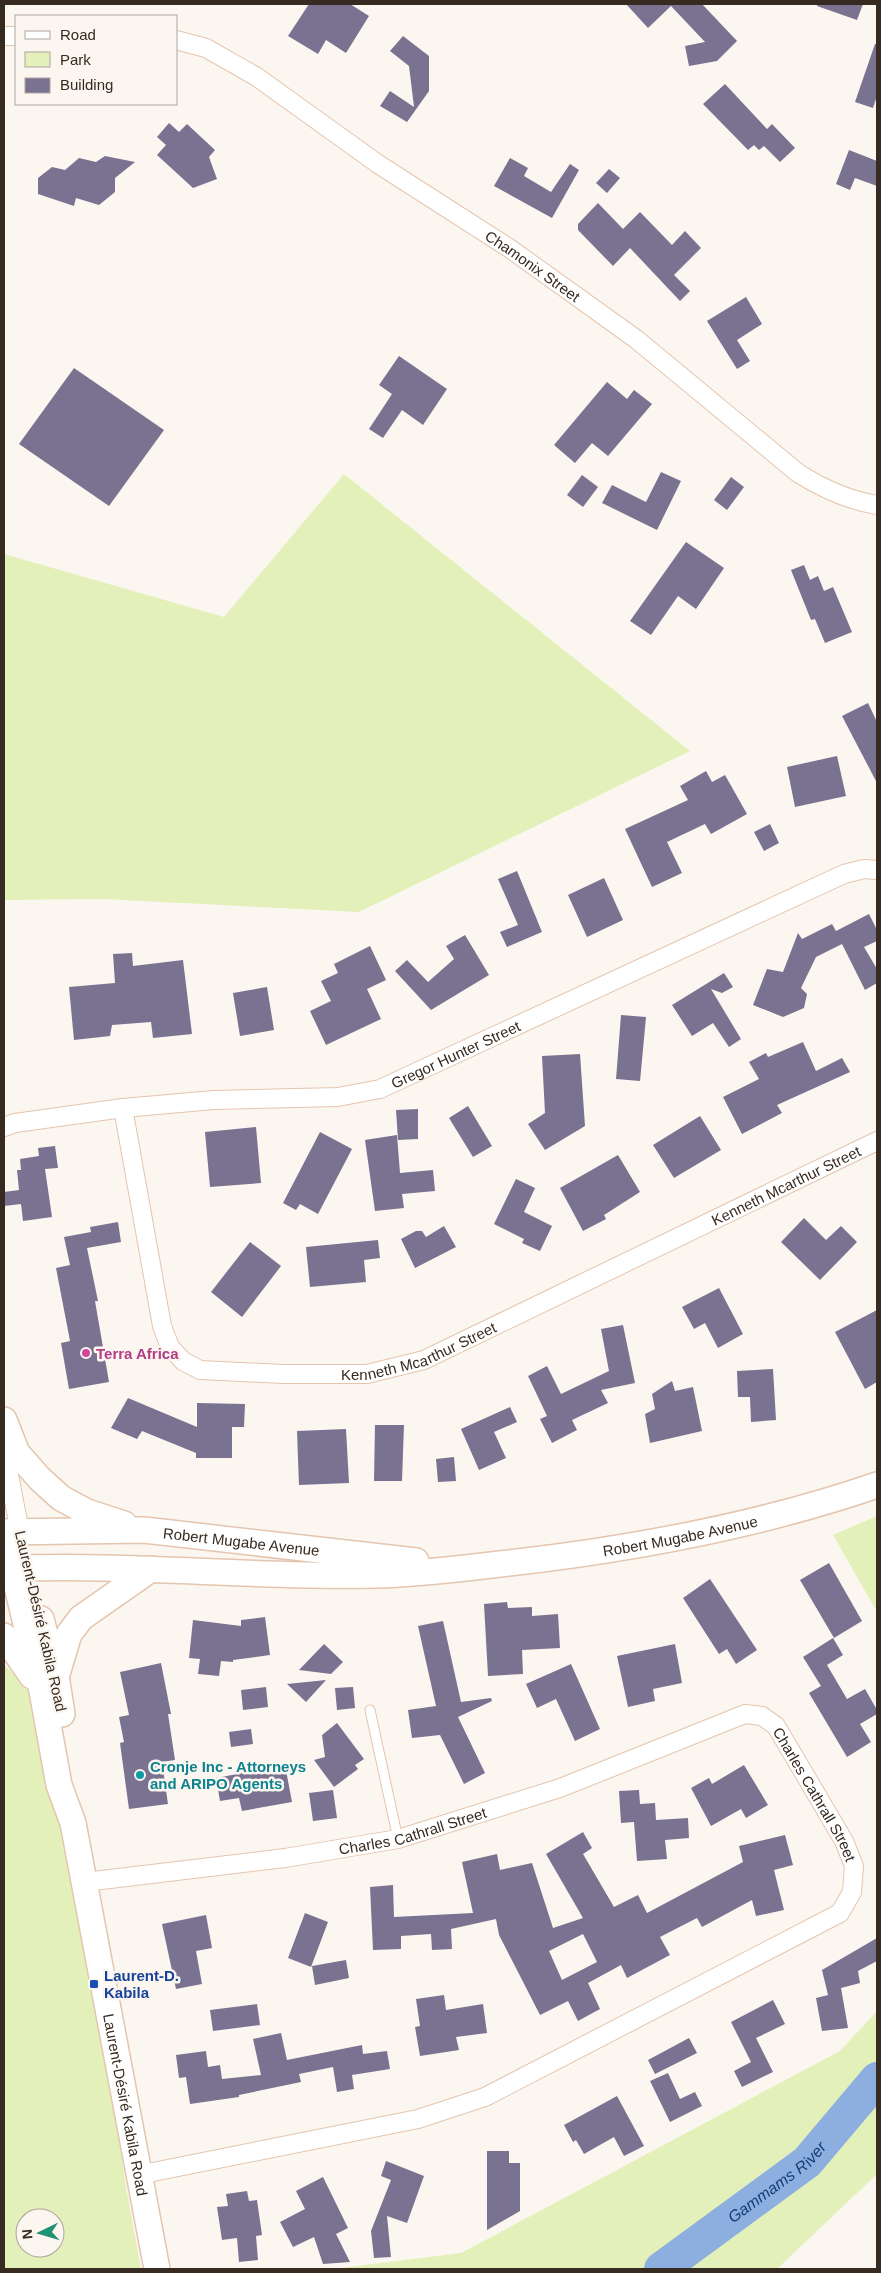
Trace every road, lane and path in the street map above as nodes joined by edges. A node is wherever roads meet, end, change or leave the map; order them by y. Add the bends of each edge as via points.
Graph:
1 (178, 41) edge
2 (877, 505) edge
3 (877, 870) edge
4 (123, 1108) junction
5 (4, 1127) edge
6 (877, 1141) edge
7 (4, 1420) edge
8 (4, 1449) edge
9 (877, 1485) edge
10 (144, 1530) junction
11 (8, 1532) edge
12 (478, 1566) junction
13 (14, 1569) edge
14 (151, 1569) junction
15 (4, 1636) edge
16 (49, 1683) junction
17 (370, 1710) dead end
18 (398, 1839) junction
19 (85, 1882) junction
20 (138, 2175) junction
21 (157, 2269) edge

1 - 2 street, Chamonix Street via 206,48 257,77 378,164 509,248 636,339 798,473 822,488
3 - 4 street, Gregor Hunter Street via 864,869 844,874 380,1089 338,1097 214,1100
4 - 5 street, Gregor Hunter Street
4 - 6 street, Kenneth Mcarthur Street via 162,1326 170,1347 183,1361 200,1370 367,1374 424,1360
7 - 10 main road via 17,1453 61,1498 88,1512
8 - 11 street, Laurent-Désiré Kabila Road
9 - 12 main road, Robert Mugabe Avenue via 802,1510 719,1530 609,1550
10 - 11 main road, Robert Mugabe Avenue
10 - 12 main road, Robert Mugabe Avenue
11 - 13 main road, Laurent-Désiré Kabila Road
12 - 14 main road, Robert Mugabe Avenue via 378,1575
13 - 14 main road, Robert Mugabe Avenue
13 - 16 main road, Laurent-Désiré Kabila Road
14 - 16 main road via 81,1618 69,1634
15 - 16 main road
16 - 19 main road, Laurent-Désiré Kabila Road via 59,1785 73,1823
17 - 18 lane
18 - 19 street, Charles Cathrall Street via 285,1858
18 - 20 street, Charles Cathrall Street via 560,1788 745,1714 762,1716 776,1726 844,1841 854,1866 852,1892 840,1913 485,2097 418,2119
19 - 20 main road, Laurent-Désiré Kabila Road
20 - 21 main road, Laurent-Désiré Kabila Road

